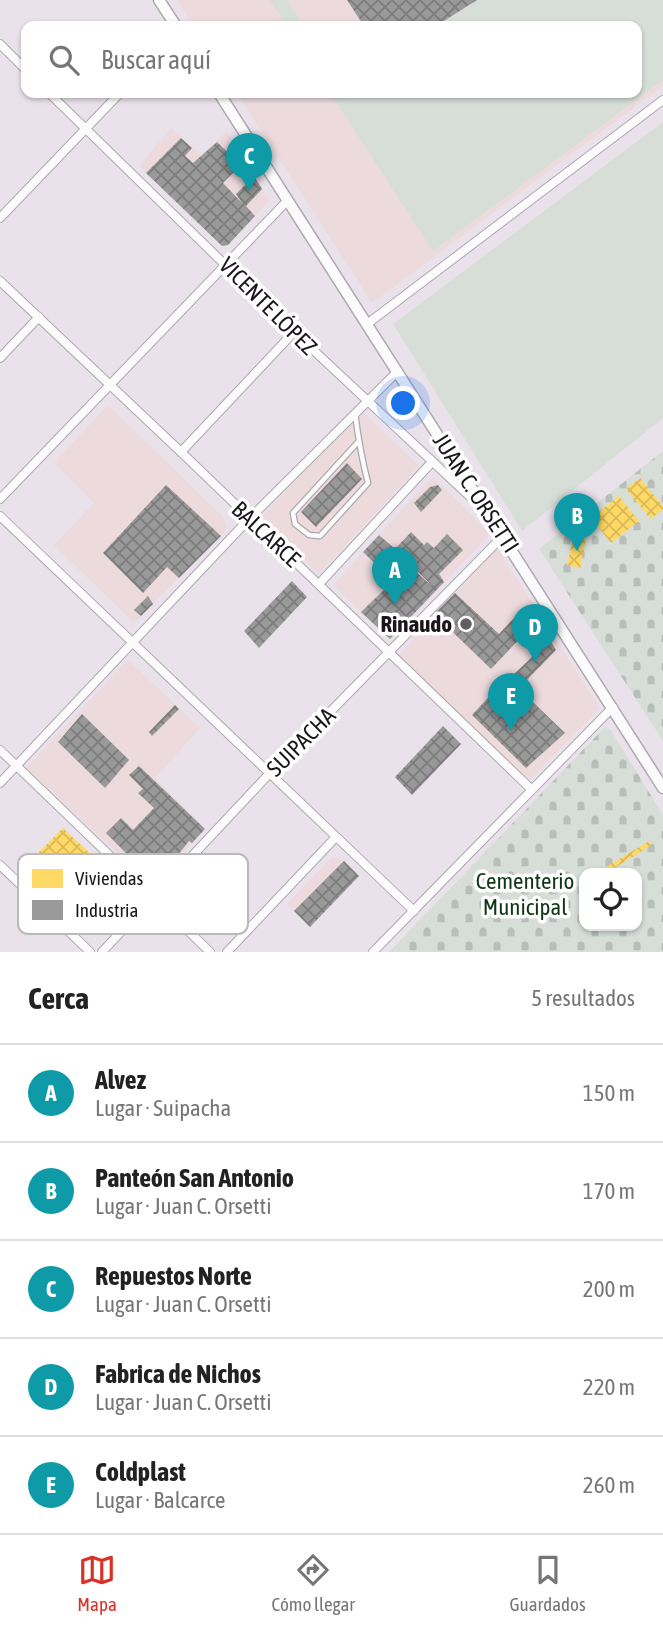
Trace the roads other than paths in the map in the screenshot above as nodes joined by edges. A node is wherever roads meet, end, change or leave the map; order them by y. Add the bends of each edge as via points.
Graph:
1 (159, 0) edge
2 (173, 21) edge
3 (0, 44) edge
4 (21, 65) edge
5 (54, 98) edge
6 (115, 98) edge
7 (222, 98) edge
8 (663, 100) edge
9 (86, 129) junction
10 (288, 200) junction
11 (0, 219) edge
12 (226, 264) junction
13 (0, 281) edge
14 (39, 317) junction
15 (367, 324) junction
16 (294, 332) junction
17 (0, 358) edge
18 (398, 371) junction
19 (110, 386) junction
20 (367, 401) junction
21 (355, 412) junction
22 (358, 442) junction
23 (181, 452) junction
24 (432, 463) junction
25 (0, 499) edge
26 (0, 516) edge
27 (490, 516) junction
28 (249, 519) junction
29 (503, 536) junction
30 (319, 584) junction
31 (132, 642) junction
32 (388, 654) junction
33 (613, 707) junction
34 (0, 750) edge
35 (16, 765) junction
36 (270, 773) junction
37 (0, 783) edge
38 (663, 788) edge
39 (531, 789) junction
40 (336, 837) junction
41 (108, 854) edge
42 (194, 854) edge
43 (0, 865) edge
44 (18, 882) edge
45 (414, 911) junction
46 (248, 930) edge
47 (71, 934) edge
48 (119, 934) edge
49 (192, 934) edge
50 (244, 934) edge
51 (90, 952) edge
52 (102, 952) edge
53 (211, 952) edge
54 (227, 952) edge
55 (373, 952) edge

1 - 2 street
3 - 4 street
5 - 9 street, VICENTE LÓPEZ
6 - 9 street
7 - 10 street, JUAN C. ORSETTI
8 - 15 street
9 - 11 street
9 - 12 street, VICENTE LÓPEZ
10 - 12 street
10 - 15 street, JUAN C. ORSETTI
12 - 16 street, VICENTE LÓPEZ
12 - 19 street
13 - 14 street, BALCARCE
14 - 17 street
14 - 19 street, BALCARCE
15 - 18 street, JUAN C. ORSETTI
16 - 20 street, VICENTE LÓPEZ
16 - 23 street
18 - 20 street
18 - 27 street, JUAN C. ORSETTI
19 - 23 street, BALCARCE
19 - 25 street
20 - 21 street
20 - 24 street, VICENTE LÓPEZ
21 - 22 lane
21 - 28 street
22 - 22 lane via 368,483 320,536 309,535 295,524 293,513
23 - 28 street, BALCARCE
24 - 27 street, VICENTE LÓPEZ
24 - 30 street
26 - 31 street
27 - 29 street, JUAN C. ORSETTI
28 - 30 street, BALCARCE
28 - 31 street
29 - 32 street, SUIPACHA
29 - 33 street, JUAN C. ORSETTI
30 - 32 street, BALCARCE
31 - 35 street
31 - 36 street
32 - 36 street, SUIPACHA
32 - 39 street, BALCARCE
33 - 38 street, JUAN C. ORSETTI
33 - 39 street
34 - 35 street
35 - 37 street
35 - 41 street
36 - 40 street
36 - 42 street, SUIPACHA
39 - 45 street
40 - 45 street
40 - 46 street
43 - 44 street
45 - 55 street
47 - 51 street
48 - 52 street, SUIPACHA
49 - 53 street
50 - 54 street

